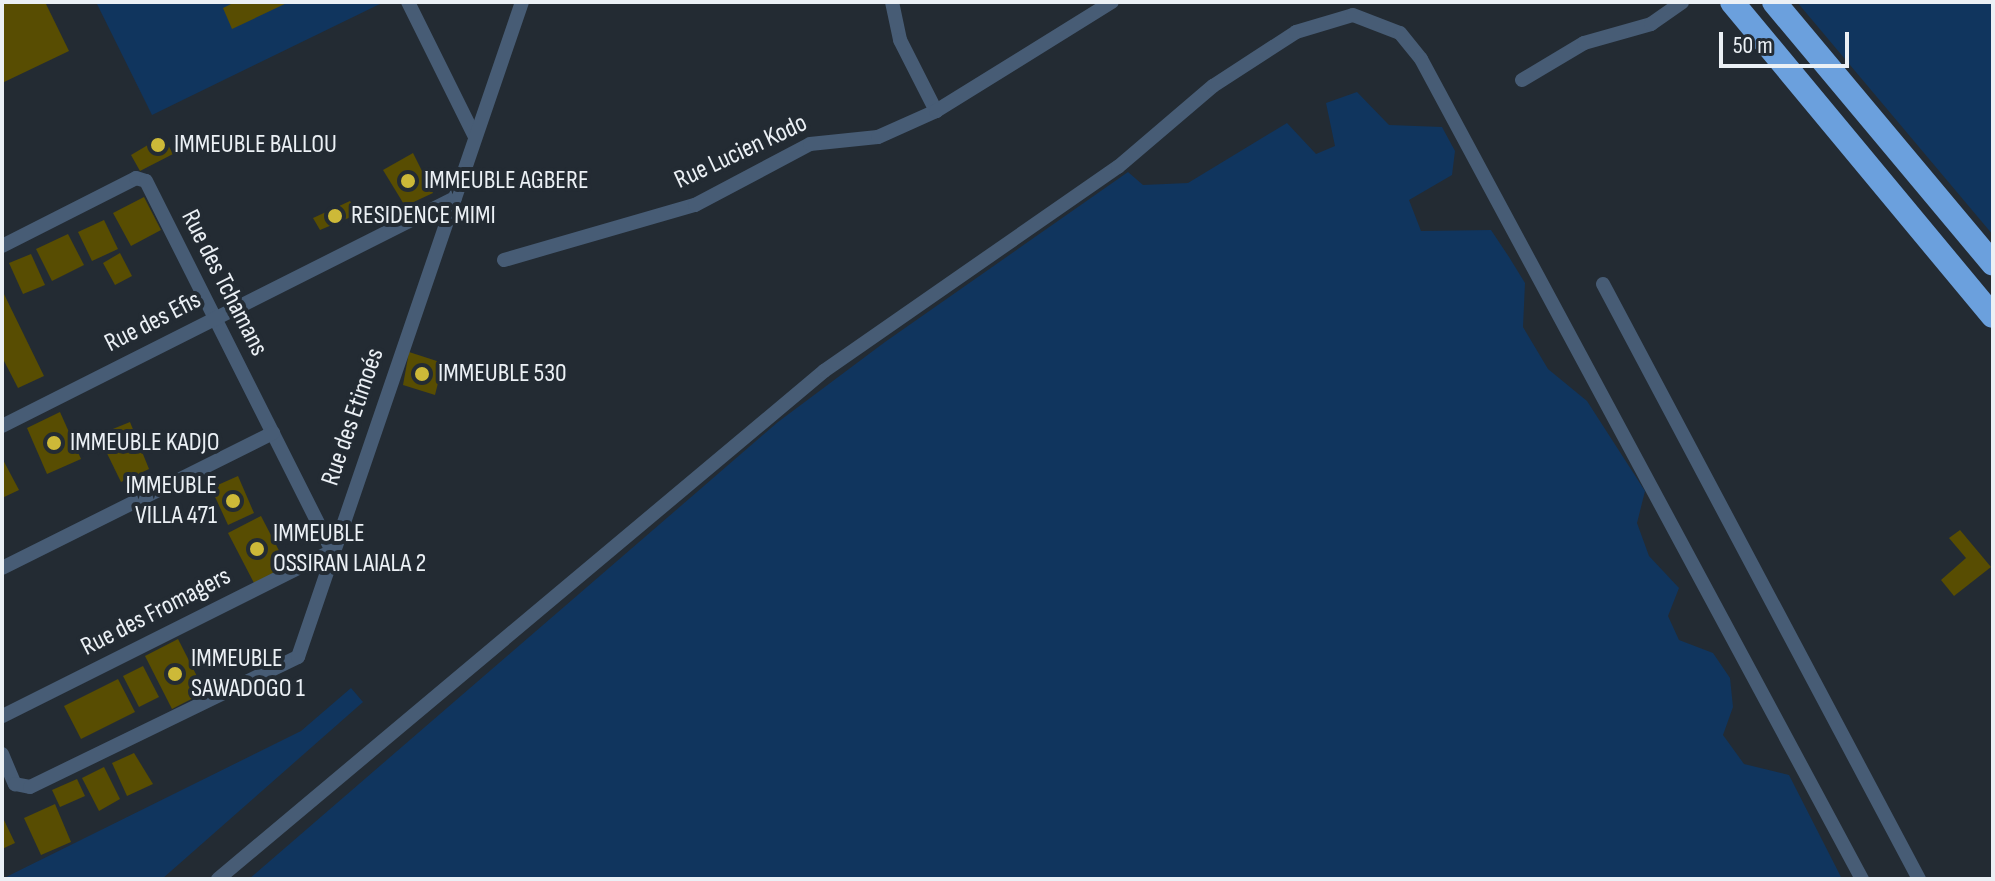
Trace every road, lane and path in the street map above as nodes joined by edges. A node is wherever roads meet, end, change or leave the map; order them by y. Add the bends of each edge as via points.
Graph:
1 (408, 2) edge
2 (522, 2) edge
3 (892, 2) edge
4 (1112, 2) edge
5 (1682, 2) edge
6 (1732, 2) edge
7 (1774, 2) edge
8 (1522, 80) dead end
9 (936, 111) junction
10 (475, 137) junction
11 (455, 198) junction
12 (2, 246) edge
13 (504, 260) dead end
14 (1993, 264) edge
15 (1603, 284) dead end
16 (1993, 316) edge
17 (214, 317) junction
18 (2, 426) edge
19 (273, 433) junction
20 (332, 551) junction
21 (2, 568) edge
22 (2, 716) edge
23 (2, 754) edge
24 (218, 879) edge
25 (1862, 879) edge
26 (1919, 879) edge

1 - 10 street
2 - 10 street, Rue des Etimoés
3 - 9 street via 900,40
4 - 9 street, Rue Lucien Kodo
5 - 8 street via 1651,24 1584,43
6 - 16 highway
7 - 14 highway
9 - 13 street, Rue Lucien Kodo via 878,137 810,144 695,205
10 - 11 street, Rue des Etimoés
11 - 17 street, Rue des Efis
11 - 20 street, Rue des Etimoés
12 - 17 street, Rue des Tchamans via 141,178
15 - 26 street
17 - 18 street, Rue des Efis
17 - 19 street, Rue des Tchamans
19 - 20 street, Rue des Tchamans
19 - 21 street
20 - 22 street, Rue des Fromagers
20 - 23 street, Rue des Etimoés via 304,648 288,663 30,787 15,784
24 - 25 street via 824,371 1118,167 1213,86 1296,32 1353,15 1400,33 1421,59

